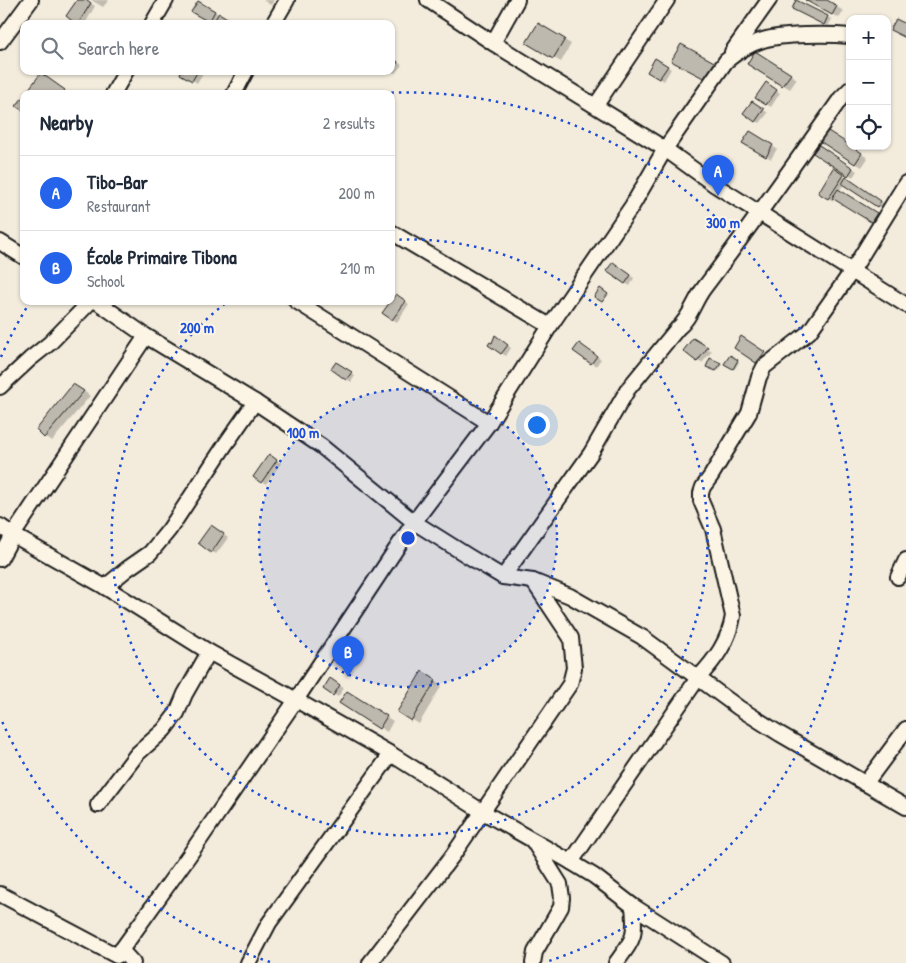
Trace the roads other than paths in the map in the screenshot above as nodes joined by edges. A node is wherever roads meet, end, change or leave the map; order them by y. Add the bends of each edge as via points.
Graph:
1 (31, 0) edge
2 (166, 0) edge
3 (287, 0) edge
4 (428, 0) edge
5 (517, 0) edge
6 (667, 0) edge
7 (769, 0) edge
8 (154, 20) edge
9 (275, 20) edge
10 (846, 36) edge
11 (0, 42) edge
12 (493, 43) junction
13 (726, 61) junction
14 (124, 75) edge
15 (244, 75) edge
16 (115, 90) edge
17 (236, 90) edge
18 (846, 92) edge
19 (596, 105) junction
20 (665, 149) junction
21 (906, 183) edge
22 (760, 213) junction
23 (395, 234) edge
24 (0, 242) edge
25 (20, 254) edge
26 (852, 271) junction
27 (87, 305) edge
28 (102, 305) edge
29 (302, 305) edge
30 (906, 305) edge
31 (550, 326) junction
32 (146, 336) junction
33 (0, 388) edge
34 (256, 402) junction
35 (489, 423) junction
36 (414, 522) junction
37 (0, 526) edge
38 (13, 536) junction
39 (0, 559) edge
40 (906, 560) edge
41 (503, 577) junction
42 (898, 577) dead end
43 (533, 581) junction
44 (105, 587) junction
45 (210, 652) junction
46 (698, 678) junction
47 (296, 700) junction
48 (906, 728) edge
49 (390, 754) junction
50 (866, 784) junction
51 (98, 805) dead end
52 (906, 807) edge
53 (482, 812) junction
54 (533, 840) junction
55 (571, 862) junction
56 (0, 894) edge
57 (633, 906) junction
58 (117, 956) edge
59 (379, 957) edge
60 (134, 963) edge
61 (248, 963) edge
62 (370, 963) edge
63 (533, 963) edge
64 (616, 963) edge
65 (722, 963) edge

1 - 11 street
2 - 8 street
3 - 9 street
4 - 12 street
5 - 12 street
6 - 19 street
7 - 13 street
10 - 13 street via 764,39 739,50
12 - 19 street
13 - 20 street
14 - 16 street
15 - 17 street
18 - 22 street
19 - 20 street
20 - 22 street
20 - 31 street via 632,206
21 - 26 street
22 - 26 street
22 - 41 street via 703,290 685,323 628,389 591,453
23 - 31 street
24 - 25 street
26 - 30 street
26 - 46 street via 809,332 764,367 749,413 703,487 701,501 713,530 733,616 731,631 721,649
27 - 33 street
28 - 32 street
29 - 35 street
31 - 35 street
32 - 34 street
32 - 38 street
34 - 36 street via 321,446
34 - 44 street via 169,530 150,553
35 - 36 street
36 - 41 street
36 - 47 street
37 - 38 street
38 - 39 street
38 - 44 street
40 - 42 street
41 - 43 street
43 - 46 street via 570,596 642,637
43 - 53 street via 571,638 574,668 570,684
44 - 45 street
45 - 47 street
45 - 51 street via 177,713 164,730 137,754
46 - 50 street via 764,724
46 - 55 street
47 - 49 street
47 - 58 street
48 - 50 street
49 - 53 street
49 - 61 street via 270,924
50 - 52 street
53 - 54 street
53 - 59 street
54 - 55 street
54 - 63 street via 560,884 562,898 561,907 535,952
55 - 57 street
56 - 58 street
57 - 64 street via 633,938
57 - 65 street
58 - 60 street
59 - 62 street

